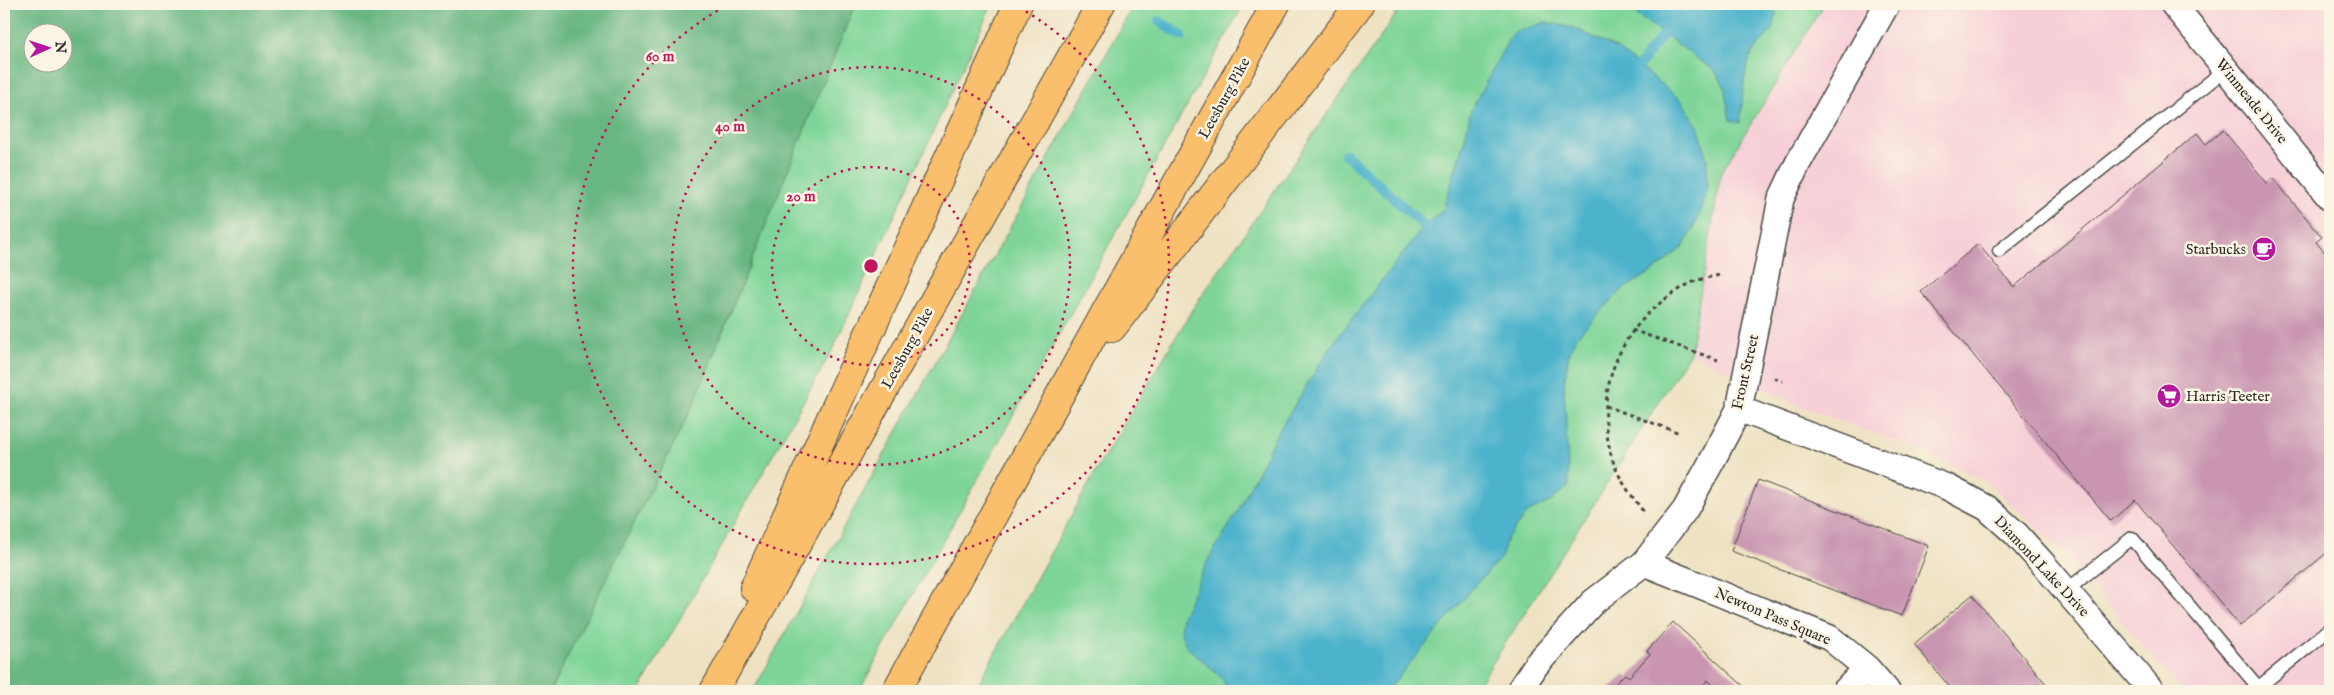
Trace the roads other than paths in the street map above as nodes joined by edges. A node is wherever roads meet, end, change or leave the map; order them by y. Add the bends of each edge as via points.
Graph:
1 (1018, 4) edge
2 (1101, 4) edge
3 (1276, 4) edge
4 (1360, 4) edge
5 (1887, 4) edge
6 (2173, 4) edge
7 (2226, 69) junction
8 (2330, 198) edge
9 (1998, 251) dead end
10 (1055, 403) junction
11 (1739, 409) junction
12 (1644, 563) junction
13 (2066, 590) junction
14 (2330, 629) edge
15 (1867, 668) junction
16 (2256, 689) edge
17 (707, 691) edge
18 (714, 691) edge
19 (896, 691) edge
20 (1518, 691) edge
21 (1845, 691) edge
22 (1887, 691) edge
23 (2152, 691) edge

1 - 17 highway
2 - 18 highway, Leesburg Pike
3 - 10 highway, Leesburg Pike
4 - 10 highway
5 - 11 street, Front Street via 1781,199
6 - 7 street, Winmeade Drive
7 - 8 street, Winmeade Drive
7 - 9 lane
10 - 19 highway, Leesburg Pike
11 - 12 street, Front Street via 1685,510
11 - 13 street, Diamond Lake Drive via 1947,487 1987,508 2016,534
12 - 15 street, Newton Pass Square via 1830,638
12 - 20 street, Front Street via 1592,602 1536,665
13 - 16 lane via 2132,538
13 - 23 street, Diamond Lake Drive
14 - 16 lane
15 - 21 street
15 - 22 street, Newton Pass Square

